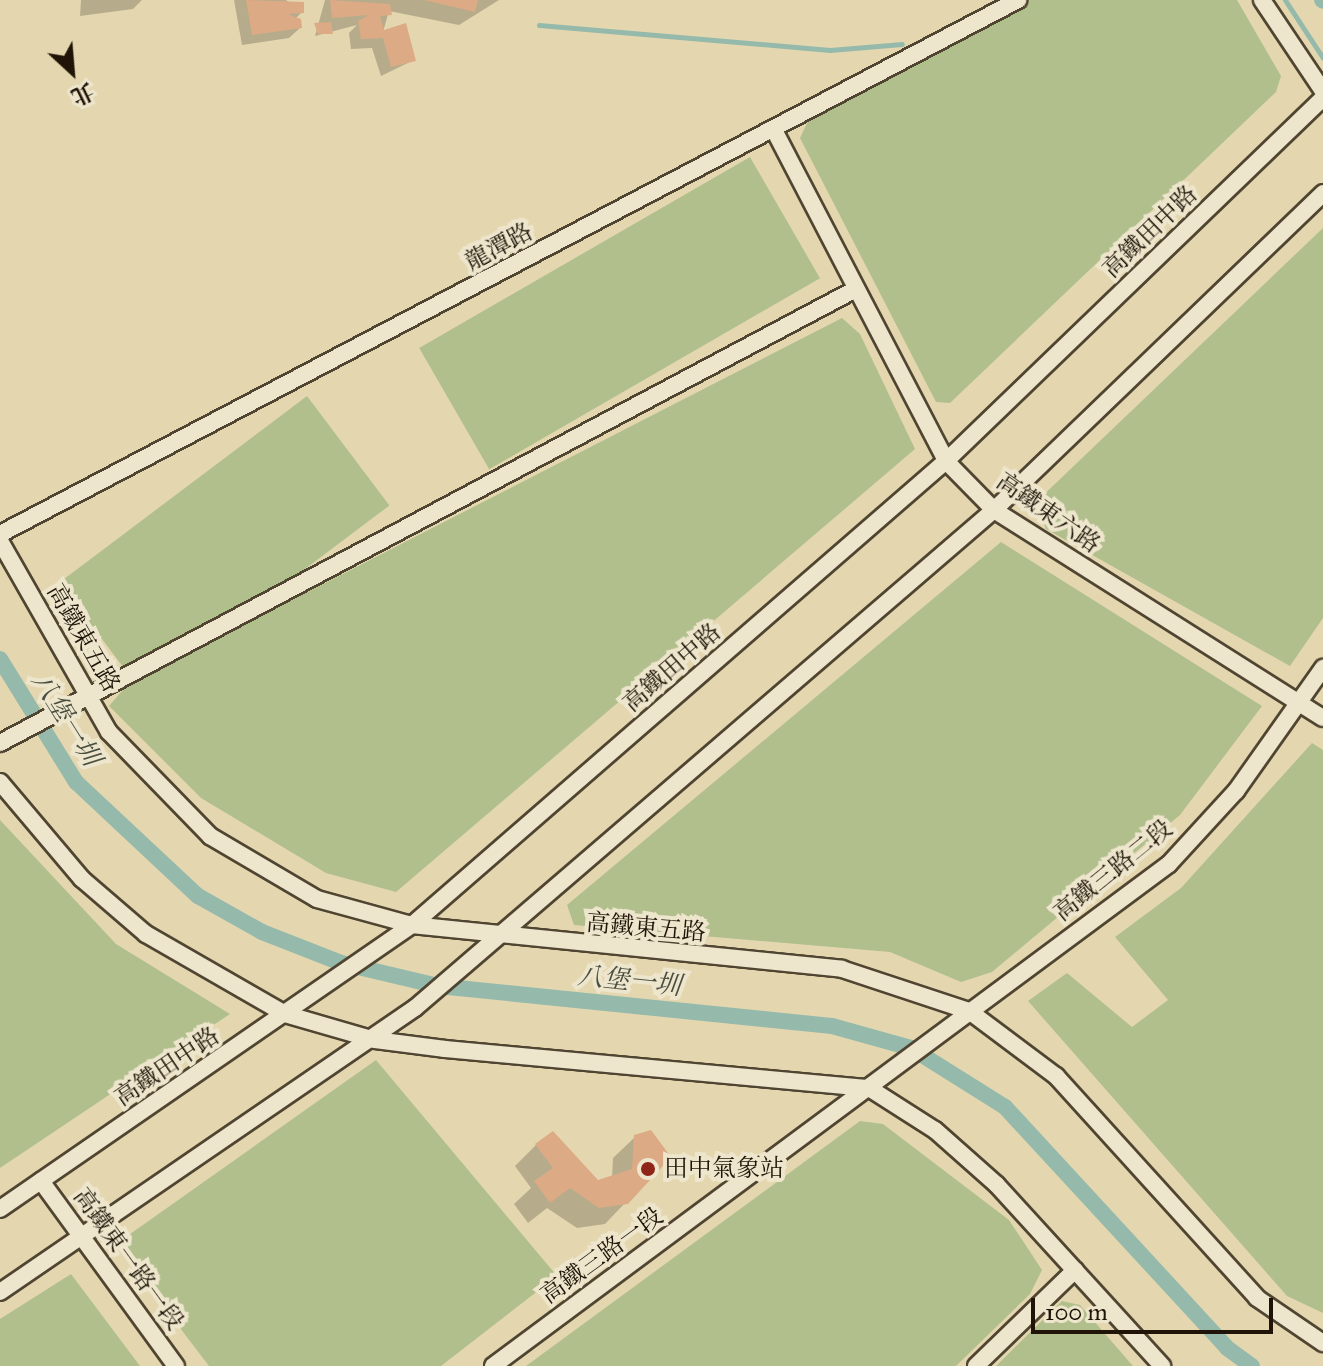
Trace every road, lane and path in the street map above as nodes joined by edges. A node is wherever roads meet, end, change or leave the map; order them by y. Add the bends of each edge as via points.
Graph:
1 (1018, 0) edge
2 (1262, 0) edge
3 (1323, 91) edge
4 (1323, 98) edge
5 (774, 130) junction
6 (1323, 193) edge
7 (856, 289) junction
8 (946, 461) junction
9 (994, 510) junction
10 (0, 534) edge
11 (0, 541) edge
12 (1323, 668) edge
13 (86, 693) junction
14 (1298, 704) junction
15 (1323, 718) edge
16 (0, 743) edge
17 (0, 782) edge
18 (412, 925) junction
19 (498, 939) junction
20 (969, 1011) junction
21 (285, 1014) junction
22 (375, 1040) junction
23 (869, 1088) junction
24 (41, 1181) junction
25 (0, 1209) edge
26 (82, 1237) junction
27 (1075, 1270) junction
28 (0, 1292) edge
29 (1323, 1343) edge
30 (176, 1366) edge
31 (493, 1366) edge
32 (976, 1366) edge
33 (1162, 1366) edge

1 - 5 street, 龍潭路
2 - 3 street
4 - 8 street, 高鐵田中路
5 - 7 street, 高鐵東六路
5 - 10 street, 龍潭路
6 - 9 street
7 - 8 street, 高鐵東六路
7 - 13 street
8 - 9 street, 高鐵東六路
8 - 18 street, 高鐵田中路
9 - 14 street, 高鐵東六路
9 - 19 street
11 - 13 street, 高鐵東五路
12 - 14 street, 高鐵三路二段
13 - 16 street
13 - 18 street, 高鐵東五路 via 155,786 210,836 317,899
14 - 15 street, 高鐵東六路
14 - 20 street, 高鐵三路二段 via 1236,791 1169,864
17 - 21 street via 82,879 146,934
18 - 19 street, 高鐵東五路
18 - 21 street, 高鐵田中路
19 - 20 street, 高鐵東五路 via 842,969
19 - 22 street
20 - 23 street, 高鐵三路一段
20 - 29 street, 高鐵東五路 via 1056,1076 1257,1298
21 - 22 street
21 - 24 street, 高鐵田中路
22 - 23 street
22 - 26 street
23 - 27 street via 935,1130
23 - 31 street, 高鐵三路一段
24 - 25 street, 高鐵田中路
24 - 26 street, 高鐵東一路一段
26 - 28 street
26 - 30 street, 高鐵東一路一段
27 - 32 street
27 - 33 street

